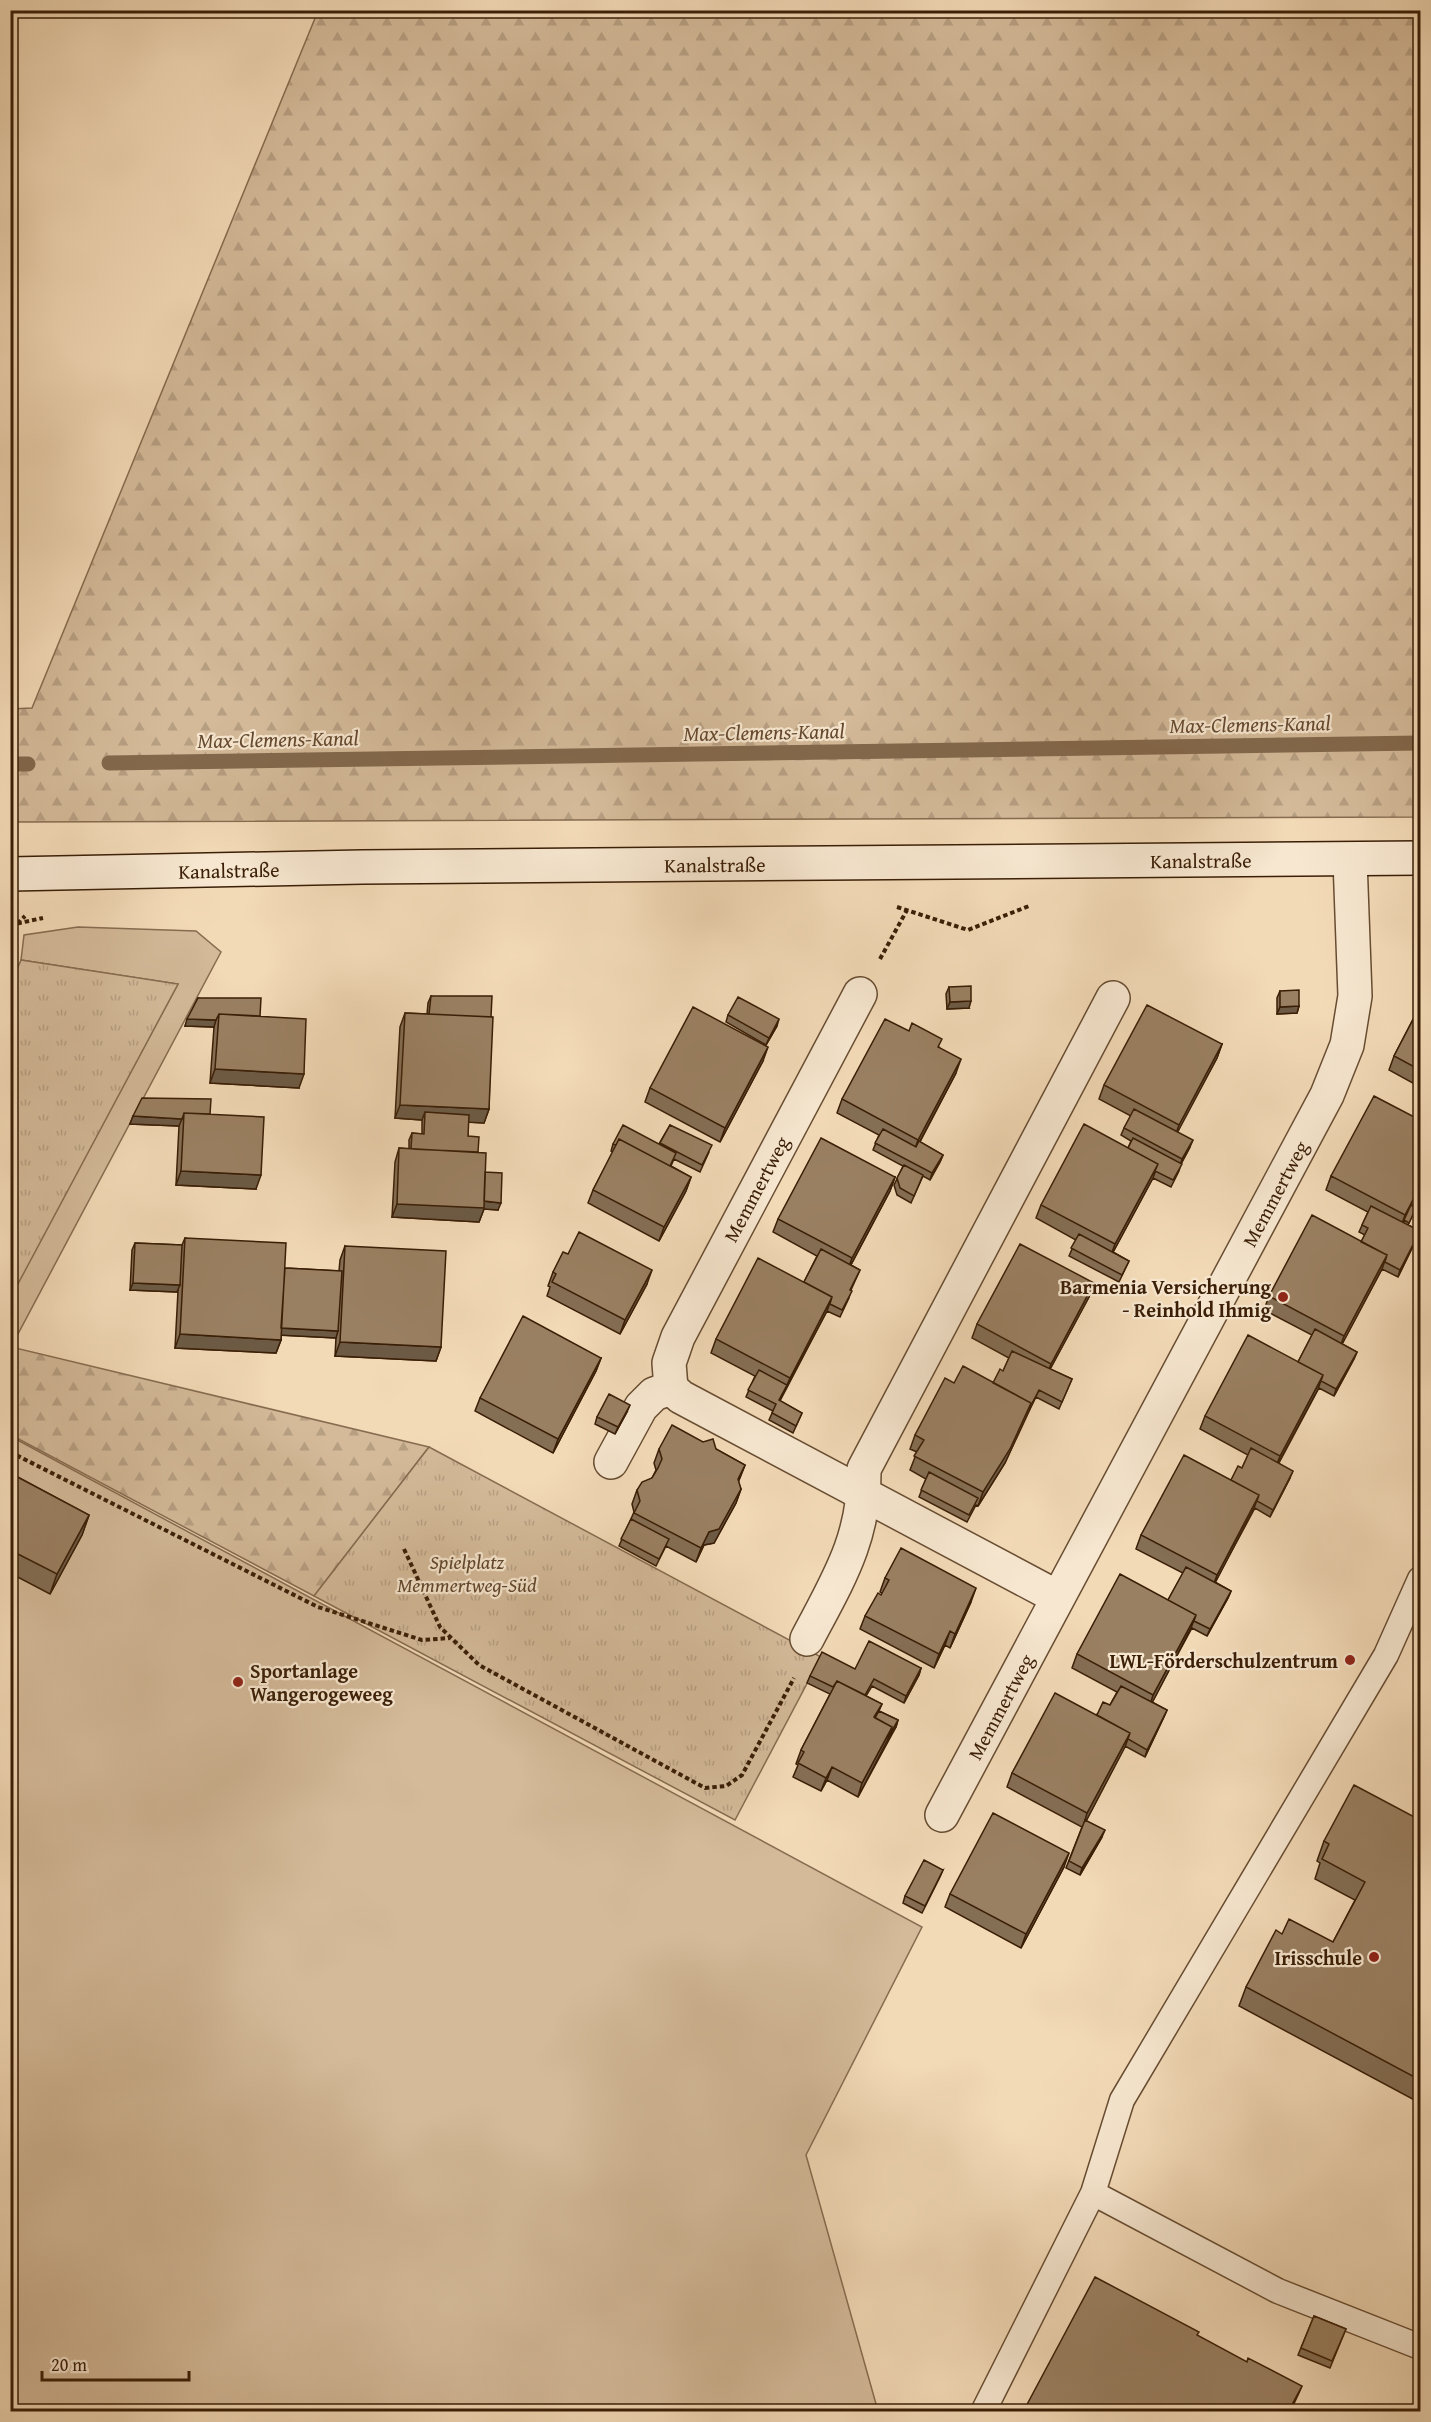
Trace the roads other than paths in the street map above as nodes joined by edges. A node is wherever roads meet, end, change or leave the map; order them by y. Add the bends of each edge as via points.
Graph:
1 (1420, 858) edge
2 (1350, 860) junction
3 (10, 874) edge
4 (860, 994) road end
5 (1113, 998) dead end
6 (671, 1388) junction
7 (611, 1462) dead end
8 (865, 1495) junction
9 (1420, 1579) edge
10 (1057, 1597) junction
11 (807, 1639) road end
12 (942, 1815) dead end
13 (1093, 2193) junction
14 (1420, 2347) edge
15 (983, 2412) edge

1 - 2 street, Kanalstraße
2 - 3 street, Kanalstraße via 362,867
2 - 10 street, Memmertweg via 1355,996 1347,1045 1327,1095
4 - 6 street, Memmertweg via 678,1337 669,1363
5 - 8 street via 864,1468
6 - 7 street via 654,1394 641,1407
6 - 8 street via 681,1397
8 - 10 street
8 - 11 street via 852,1554
9 - 13 lane via 1386,1655 1122,2100
10 - 12 street, Memmertweg
13 - 14 lane via 1278,2291
13 - 15 lane

